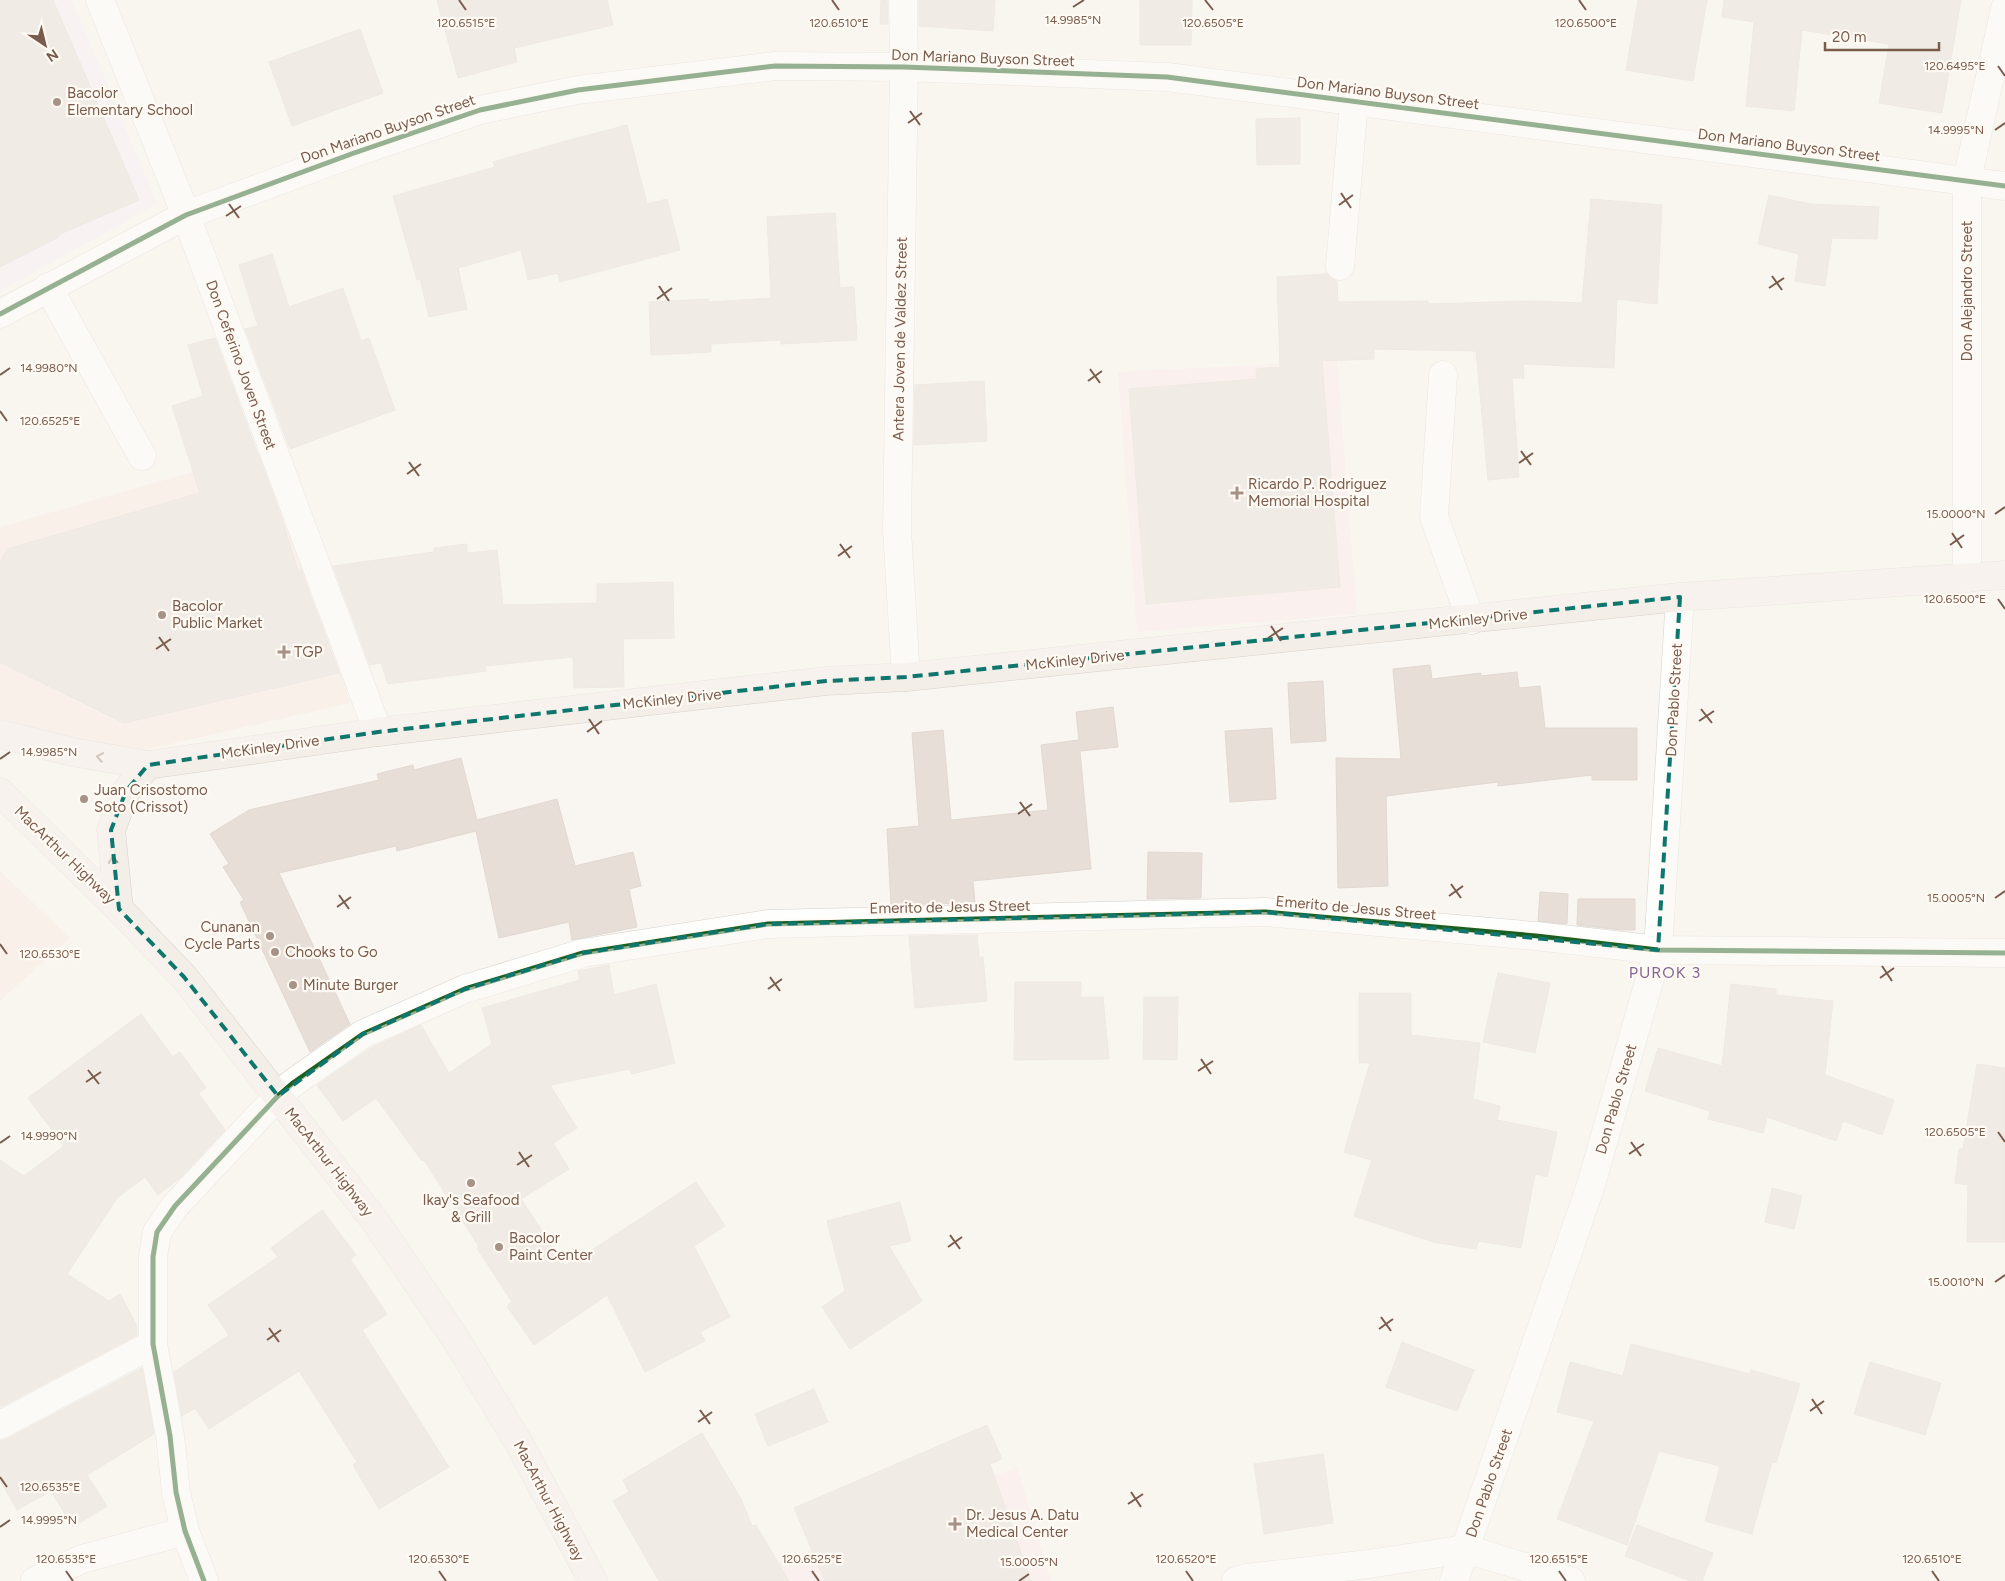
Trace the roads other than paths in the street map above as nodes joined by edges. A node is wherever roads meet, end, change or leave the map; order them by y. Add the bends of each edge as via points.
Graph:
1 (100, 0) edge
2 (903, 0) edge
3 (2005, 9) edge
4 (904, 67) junction
5 (1354, 102) junction
6 (1967, 180) junction
7 (2005, 186) edge
8 (186, 216) junction
9 (1340, 266) dead end
10 (48, 287) junction
11 (0, 314) edge
12 (1443, 375) dead end
13 (142, 456) dead end
14 (2005, 575) edge
15 (1967, 578) junction
16 (1680, 597) junction
17 (1472, 620) junction
18 (906, 678) junction
19 (378, 732) junction
20 (0, 734) edge
21 (148, 765) junction
22 (0, 792) edge
23 (120, 908) junction
24 (1658, 950) junction
25 (2005, 953) edge
26 (278, 1096) junction
27 (153, 1344) junction
28 (0, 1425) edge
29 (185, 1531) junction
30 (1466, 1549) junction
31 (35, 1581) edge
32 (204, 1581) edge
33 (593, 1581) edge
34 (1236, 1581) edge
35 (1454, 1581) edge
36 (1571, 1581) edge

1 - 8 street, Don Ceferino Joven Street
2 - 4 street, Antera Joven de Valdez Street
3 - 6 street, Don Alejandro Street
4 - 5 street, Don Mariano Buyson Street via 1167,77
4 - 8 street, Don Mariano Buyson Street via 775,66 588,88 480,110
4 - 18 street, Antera Joven de Valdez Street via 897,530
5 - 6 street, Don Mariano Buyson Street
5 - 9 street
6 - 7 street, Don Mariano Buyson Street
6 - 15 street, Don Alejandro Street
8 - 10 street, Don Mariano Buyson Street
8 - 19 street, Don Ceferino Joven Street
10 - 11 street, Don Mariano Buyson Street
10 - 13 street
12 - 17 street via 1434,517
14 - 15 main road, McKinley Drive
15 - 16 main road, McKinley Drive
16 - 17 main road, McKinley Drive
16 - 24 street, Don Pablo Street
17 - 18 main road, McKinley Drive
18 - 19 main road, McKinley Drive via 826,681
19 - 21 main road, McKinley Drive
21 -> 20 main road, McKinley Drive via 72,752
23 -> 21 main road via 111,830 126,791
22 - 23 main road, MacArthur Highway
23 - 26 main road, MacArthur Highway via 184,977
24 - 25 street, Emerito de Jesus Street
24 - 26 street, Emerito de Jesus Street via 1265,912 768,924 583,953 465,989 362,1034
24 - 30 street, Don Pablo Street via 1591,1185
26 - 27 street, Emerito de Jesus Street via 175,1206 157,1232 153,1257
26 - 33 main road, MacArthur Highway via 375,1221 457,1341 520,1445
27 - 28 street
27 - 29 street, Emerito de Jesus Street
29 - 31 street via 82,1559
29 - 32 street, Emerito de Jesus Street
30 - 34 street
30 - 35 street, Don Pablo Street
30 - 36 street

